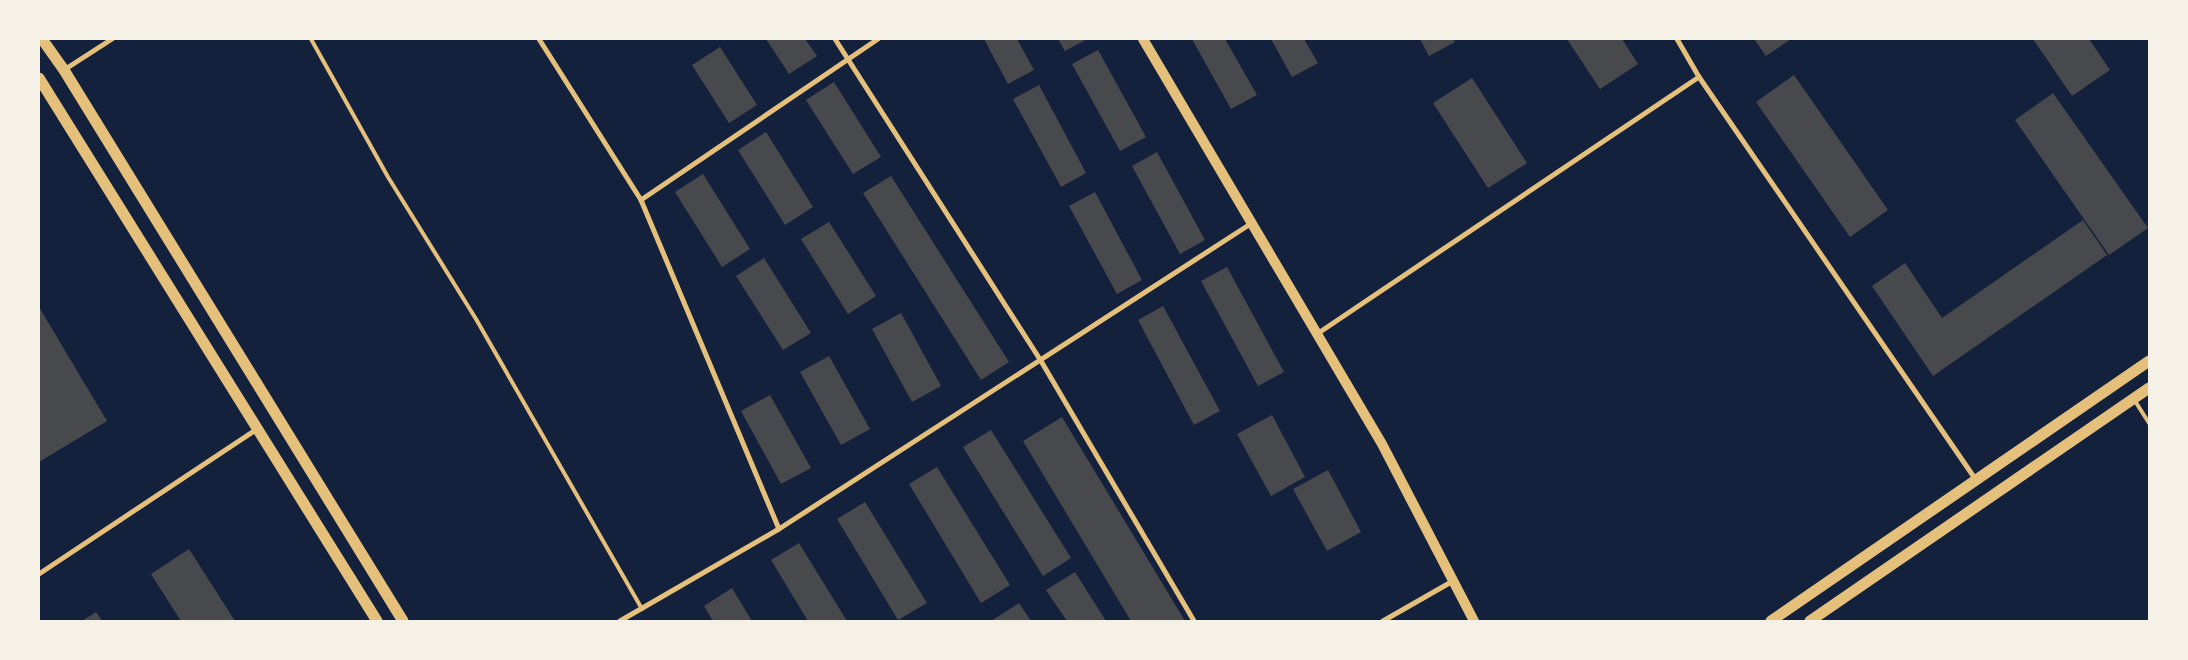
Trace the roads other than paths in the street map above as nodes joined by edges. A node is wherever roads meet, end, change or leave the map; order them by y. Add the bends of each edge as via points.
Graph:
1 (42, 39) edge
2 (112, 39) edge
3 (311, 39) edge
4 (539, 39) edge
5 (835, 39) edge
6 (878, 39) edge
7 (1143, 39) edge
8 (1677, 39) edge
9 (848, 58) junction
10 (64, 70) junction
11 (1699, 77) junction
12 (39, 78) edge
13 (641, 200) junction
14 (1252, 222) junction
15 (1318, 334) junction
16 (1041, 361) junction
17 (2149, 361) edge
18 (2149, 388) edge
19 (2134, 399) junction
20 (2149, 423) edge
21 (257, 429) junction
22 (1976, 480) junction
23 (779, 529) junction
24 (39, 574) edge
25 (1453, 581) junction
26 (642, 609) junction
27 (377, 621) edge
28 (403, 621) edge
29 (620, 621) edge
30 (1194, 621) edge
31 (1383, 621) edge
32 (1474, 621) edge
33 (1771, 621) edge
34 (1810, 621) edge

1 - 10 main road
2 - 10 street
3 - 26 lane via 388,178 476,319
4 - 13 street
5 - 9 street
6 - 9 street
7 - 14 main road
8 - 11 street
9 - 13 street
9 - 16 street
10 - 28 main road
11 - 15 street
11 - 22 street
12 - 21 main road
13 - 23 street
14 - 15 main road
14 - 16 street
15 - 25 main road via 1382,444
16 - 23 street
16 - 30 street
17 - 22 main road
18 - 19 main road
19 - 20 lane
19 - 34 main road
21 - 24 street
21 - 27 main road
22 - 33 main road
23 - 26 street
25 - 31 street
25 - 32 main road
26 - 29 street

